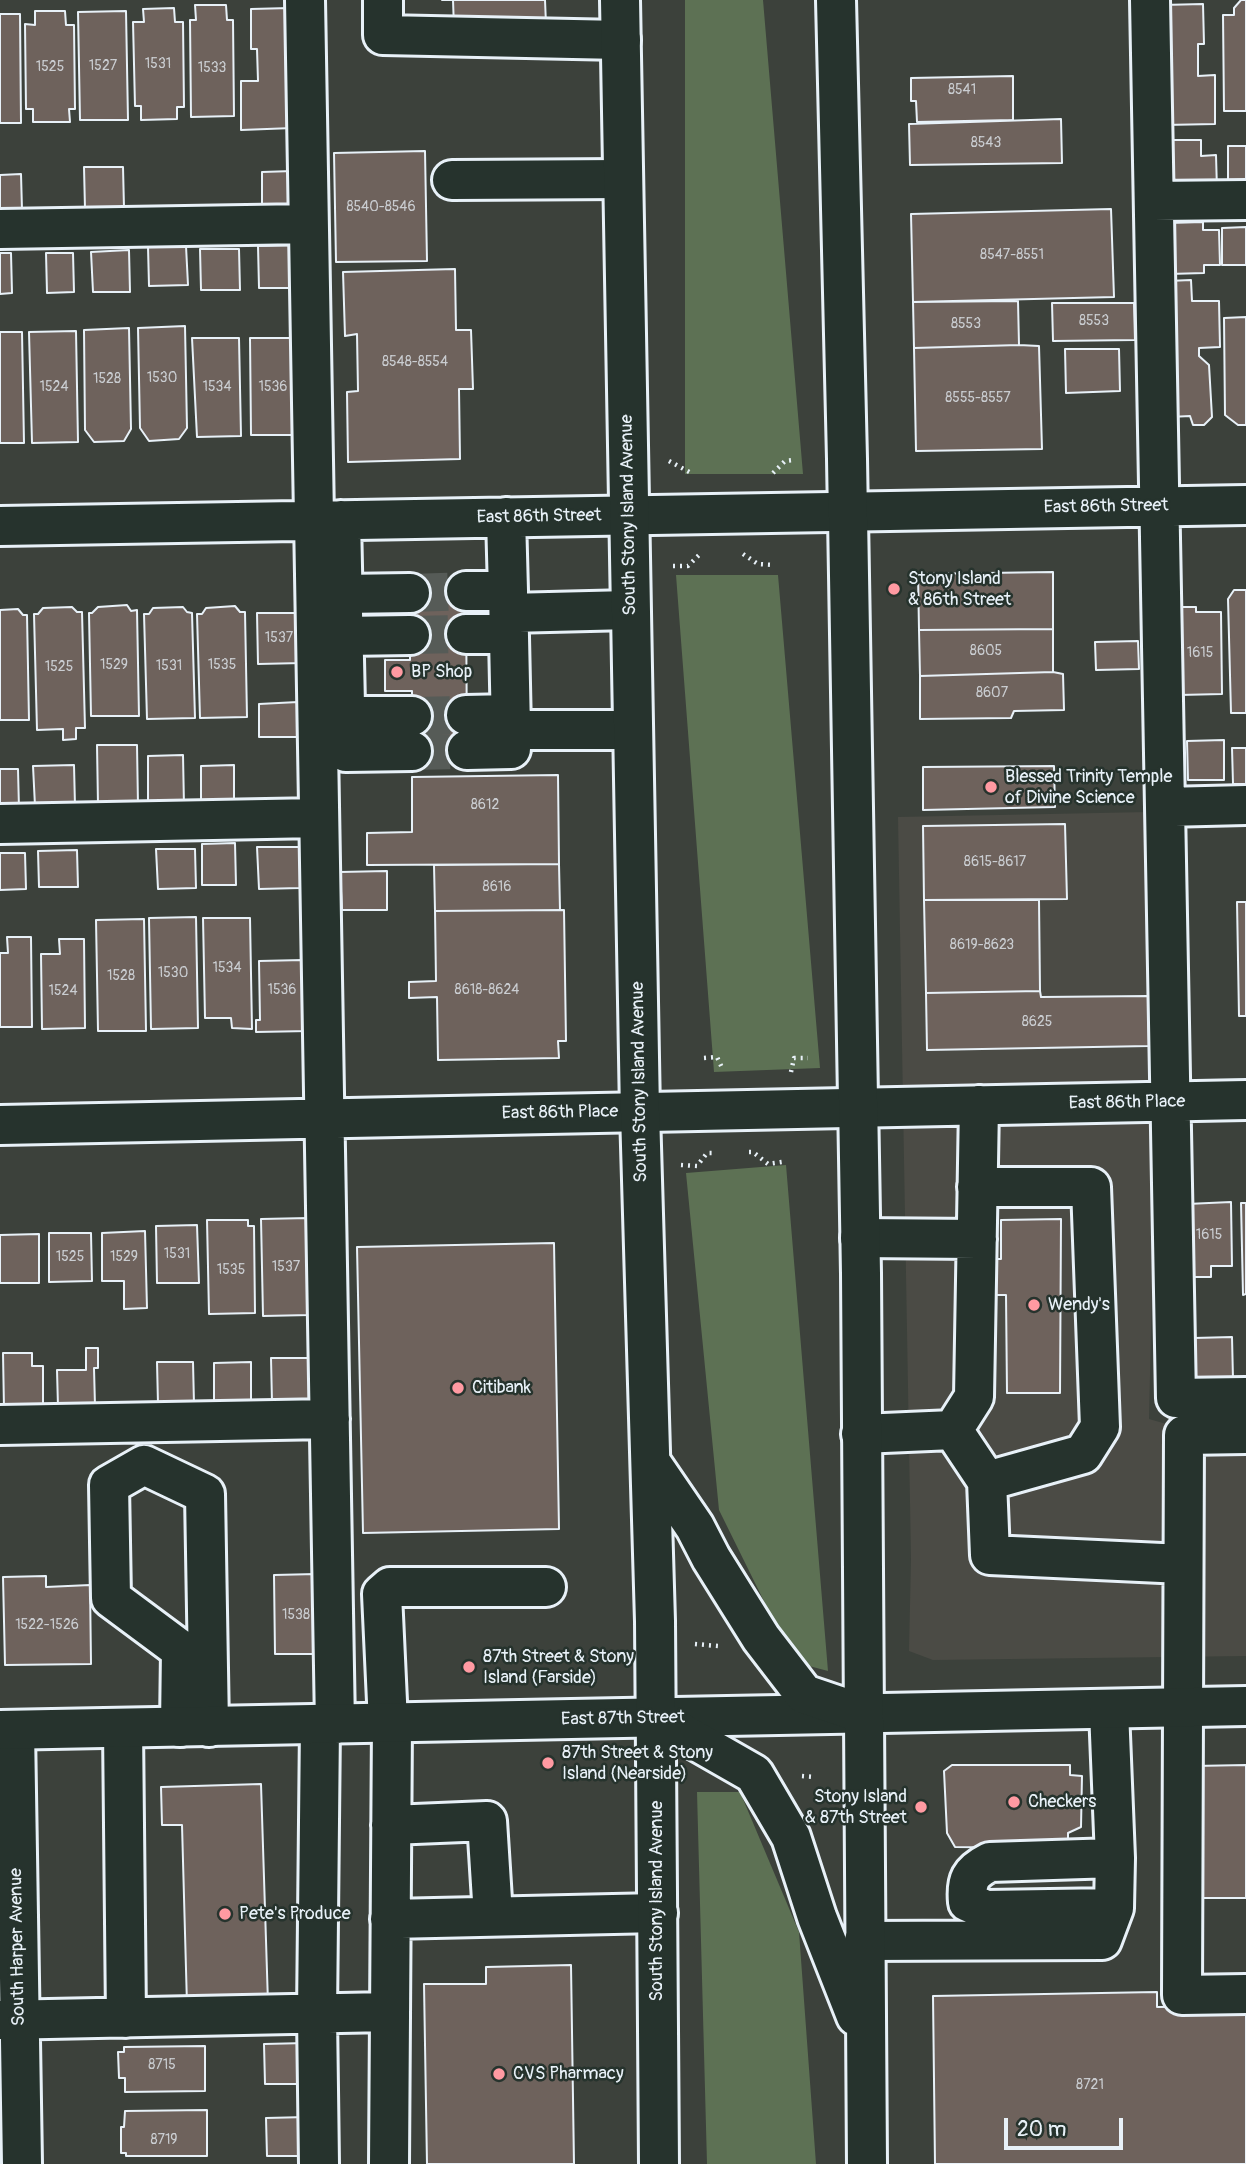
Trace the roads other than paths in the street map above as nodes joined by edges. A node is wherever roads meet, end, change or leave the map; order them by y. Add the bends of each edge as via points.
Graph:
1 (305, 0) edge
2 (383, 0) edge
3 (620, 0) edge
4 (836, 0) edge
5 (1150, 0) edge
6 (621, 40) junction
7 (623, 179) junction
8 (452, 180) dead end
9 (1246, 200) edge
10 (1154, 201) junction
11 (308, 224) junction
12 (0, 229) edge
13 (1246, 505) edge
14 (1160, 507) junction
15 (848, 512) junction
16 (628, 515) junction
17 (506, 517) junction
18 (327, 520) junction
19 (0, 526) edge
20 (466, 592) tunnel mouth
21 (410, 593) tunnel mouth
22 (343, 594) junction
23 (630, 611) junction
24 (509, 612) junction
25 (466, 634) tunnel mouth
26 (410, 635) tunnel mouth
27 (344, 636) junction
28 (511, 722) junction
29 (633, 730) junction
30 (467, 732) tunnel mouth
31 (412, 733) tunnel mouth
32 (1246, 806) edge
33 (1165, 807) junction
34 (319, 818) junction
35 (0, 824) edge
36 (1246, 1100) edge
37 (1170, 1102) junction
38 (979, 1105) junction
39 (857, 1107) junction
40 (640, 1112) junction
41 (324, 1118) junction
42 (0, 1125) edge
43 (977, 1187) junction
44 (860, 1238) junction
45 (977, 1239) junction
46 (1246, 1398) edge
47 (330, 1419) junction
48 (0, 1424) edge
49 (953, 1430) junction
50 (862, 1434) junction
51 (1246, 1434) edge
52 (652, 1464) junction
53 (987, 1481) junction
54 (1183, 1564) junction
55 (546, 1587) dead end
56 (1246, 1706) edge
57 (1183, 1708) junction
58 (1109, 1710) junction
59 (863, 1714) junction
60 (656, 1718) junction
61 (390, 1723) junction
62 (327, 1724) junction
63 (195, 1727) junction
64 (122, 1728) junction
65 (7, 1730) edge
66 (391, 1825) junction
67 (8, 1841) edge
68 (1115, 1858) junction
69 (1114, 1908) junction
70 (657, 1913) junction
71 (494, 1916) junction
72 (390, 1936) junction
73 (864, 1941) junction
74 (1246, 1994) edge
75 (389, 2012) junction
76 (317, 2015) junction
77 (126, 2018) junction
78 (10, 2020) edge
79 (864, 2038) junction
80 (22, 2164) edge
81 (319, 2164) edge
82 (389, 2164) edge
83 (659, 2164) edge
84 (867, 2164) edge

1 - 11 main road
2 - 6 main road via 383,35
3 - 6 main road, South Stony Island Avenue
4 - 15 main road
5 - 10 main road
6 - 7 main road, South Stony Island Avenue
7 - 8 main road
7 - 16 main road, South Stony Island Avenue
9 - 10 main road
10 - 14 main road
11 - 12 main road
11 - 18 main road
13 - 14 main road, East 86th Street
14 - 15 main road, East 86th Street
14 - 33 main road
15 - 16 main road, East 86th Street
15 - 39 main road
16 - 17 main road, East 86th Street
16 - 23 main road, South Stony Island Avenue
17 - 18 main road, East 86th Street
17 - 24 main road
18 - 19 main road, East 86th Street
18 - 22 main road
18 - 34 main road
20 - 24 main road
21 - 22 main road
22 - 27 main road
23 - 24 main road
23 - 29 main road, South Stony Island Avenue
24 - 25 main road
24 - 28 main road
26 - 27 main road
27 - 31 main road via 346,752
28 - 29 main road
28 - 30 main road via 511,749
29 - 40 main road, South Stony Island Avenue
32 - 33 main road
33 - 37 main road
34 - 35 main road
34 - 41 main road
36 - 37 main road, East 86th Place
37 - 38 main road, East 86th Place
37 - 46 main road via 1176,1398
38 - 39 main road, East 86th Place
38 - 43 main road
39 - 40 main road, East 86th Place
39 - 44 main road
40 - 41 main road, East 86th Place
40 - 52 main road, South Stony Island Avenue
41 - 42 main road, East 86th Place
41 - 47 main road
43 - 45 main road
43 - 53 main road via 1091,1187 1100,1427 1083,1454
44 - 45 main road
44 - 50 main road
45 - 49 main road via 974,1397
47 - 48 main road
47 - 62 main road
49 - 50 main road
49 - 53 main road
50 - 59 main road
51 - 54 main road via 1184,1435
52 - 59 main road via 761,1638 804,1694
52 - 60 main road, South Stony Island Avenue
53 - 54 main road via 990,1555
54 - 57 main road
55 - 61 main road via 390,1587 382,1594
56 - 57 main road, East 87th Street
57 - 58 main road, East 87th Street
57 - 74 main road via 1182,1995
58 - 59 main road, East 87th Street
58 - 68 main road
59 - 60 main road, East 87th Street
59 - 73 main road
60 - 61 main road, East 87th Street
60 - 70 main road, South Stony Island Avenue
60 - 79 main road via 754,1774 790,1837
61 - 62 main road, East 87th Street
61 - 66 main road
62 - 63 main road, East 87th Street
62 - 76 main road
63 - 63 main road via 205,1494 144,1465 109,1485 111,1598 181,1650
63 - 64 main road, East 87th Street
64 - 65 main road, East 87th Street
64 - 77 main road
65 - 67 main road, South Harper Avenue
66 - 71 main road via 486,1821
66 - 72 main road
67 - 78 main road, South Harper Avenue
68 - 69 main road
68 - 69 main road via 990,1862 977,1869 966,1885 968,1902 986,1910
69 - 73 main road via 1102,1940
70 - 71 main road
70 - 83 main road, South Stony Island Avenue
71 - 72 main road
72 - 75 main road
73 - 79 main road
75 - 76 main road
75 - 82 main road
76 - 77 main road
76 - 81 main road
77 - 78 main road
78 - 80 main road, South Harper Avenue
79 - 84 main road

